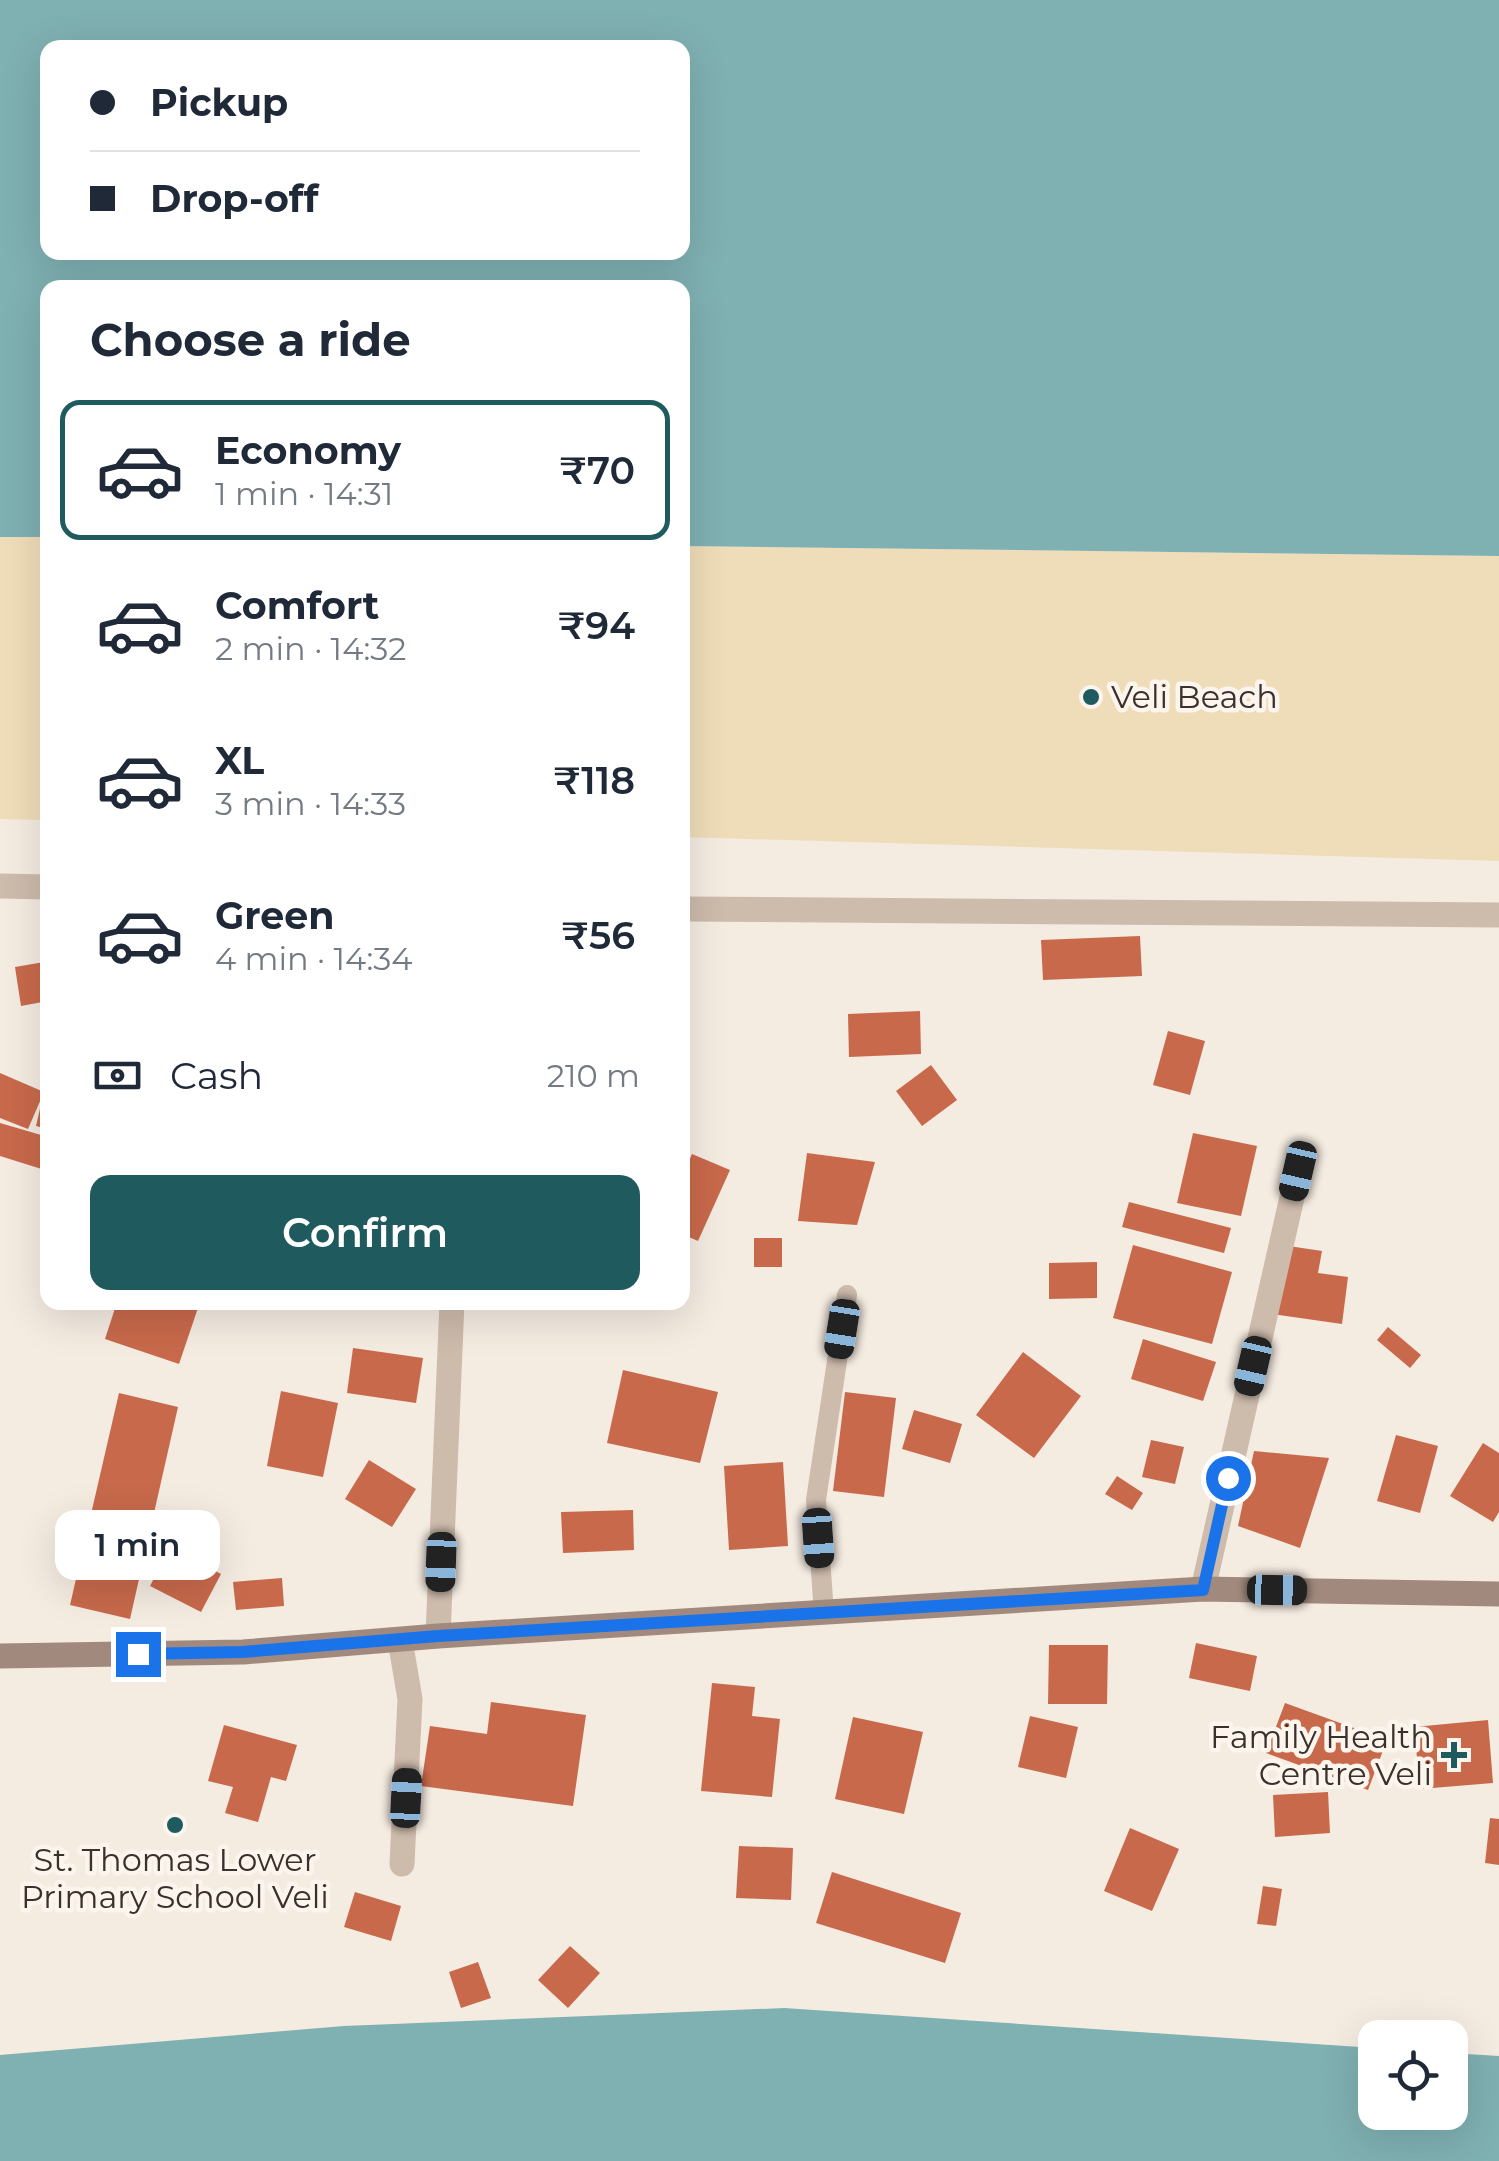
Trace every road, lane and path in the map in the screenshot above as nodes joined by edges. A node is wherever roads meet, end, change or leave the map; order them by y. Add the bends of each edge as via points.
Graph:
1 (0, 886) edge
2 (40, 887) edge
3 (690, 909) edge
4 (1499, 915) edge
5 (1298, 1171) dead end
6 (846, 1295) dead end
7 (452, 1310) edge
8 (1203, 1590) junction
9 (1499, 1594) edge
10 (824, 1614) junction
11 (438, 1636) junction
12 (400, 1640) junction
13 (0, 1656) edge
14 (402, 1864) dead end

1 - 2 street
3 - 4 street
5 - 8 street
6 - 10 lane via 816,1500
7 - 11 street
8 - 9 main road
8 - 10 main road
10 - 11 main road
11 - 12 main road
12 - 13 main road via 242,1652
12 - 14 street via 410,1698

